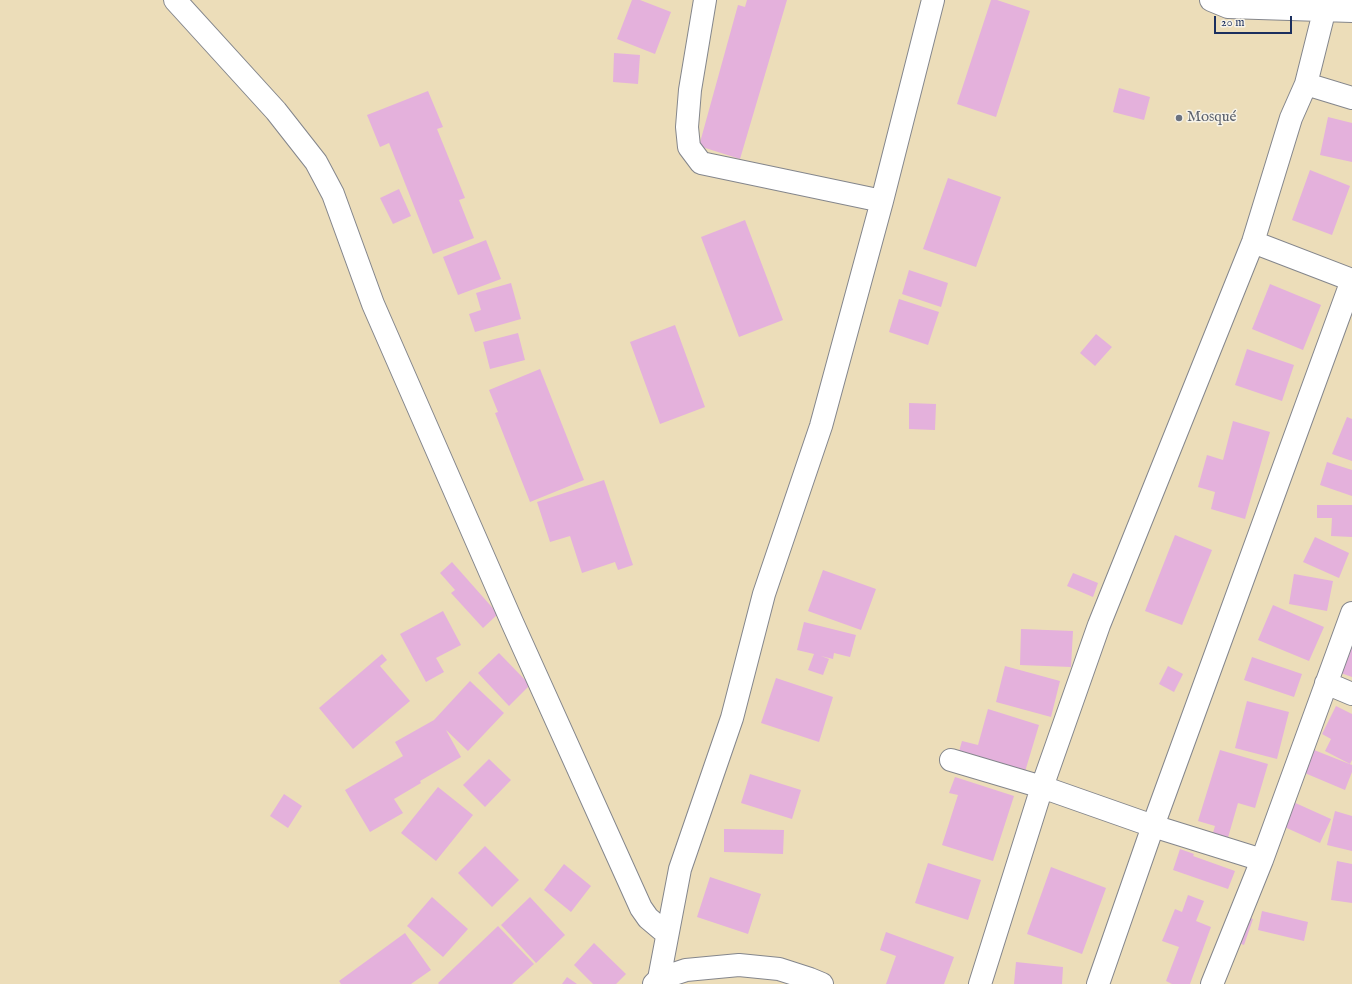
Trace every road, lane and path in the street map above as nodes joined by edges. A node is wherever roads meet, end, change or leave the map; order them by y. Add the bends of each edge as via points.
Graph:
1 (175, 0) edge
2 (705, 0) edge
3 (933, 0) edge
4 (1211, 0) edge
5 (1325, 6) edge
6 (1352, 11) edge
7 (1306, 84) junction
8 (1352, 98) edge
9 (882, 201) junction
10 (1253, 242) junction
11 (1352, 280) edge
12 (1352, 613) edge
13 (1326, 683) junction
14 (1352, 694) edge
15 (952, 760) dead end
16 (1042, 787) junction
17 (1153, 826) junction
18 (1262, 860) junction
19 (667, 934) junction
20 (657, 982) edge
21 (822, 984) edge
22 (980, 984) edge
23 (1098, 984) edge
24 (1212, 984) edge

1 - 19 street via 276,111 316,162 333,194 373,304 641,908 648,918
2 - 9 street via 690,90 687,127 688,147 701,163
3 - 9 street
4 - 5 street via 1228,7
5 - 6 street
5 - 7 street
7 - 8 street
7 - 10 street via 1291,118
9 - 19 street via 821,426 764,594 732,718 680,869
10 - 11 street
10 - 16 street via 1099,625
11 - 17 street
12 - 13 street
13 - 14 street
13 - 18 street
15 - 16 street
16 - 17 street
16 - 22 street
17 - 18 street
17 - 23 street
18 - 24 street
19 - 20 street
20 - 21 street via 686,970 739,965 779,969

